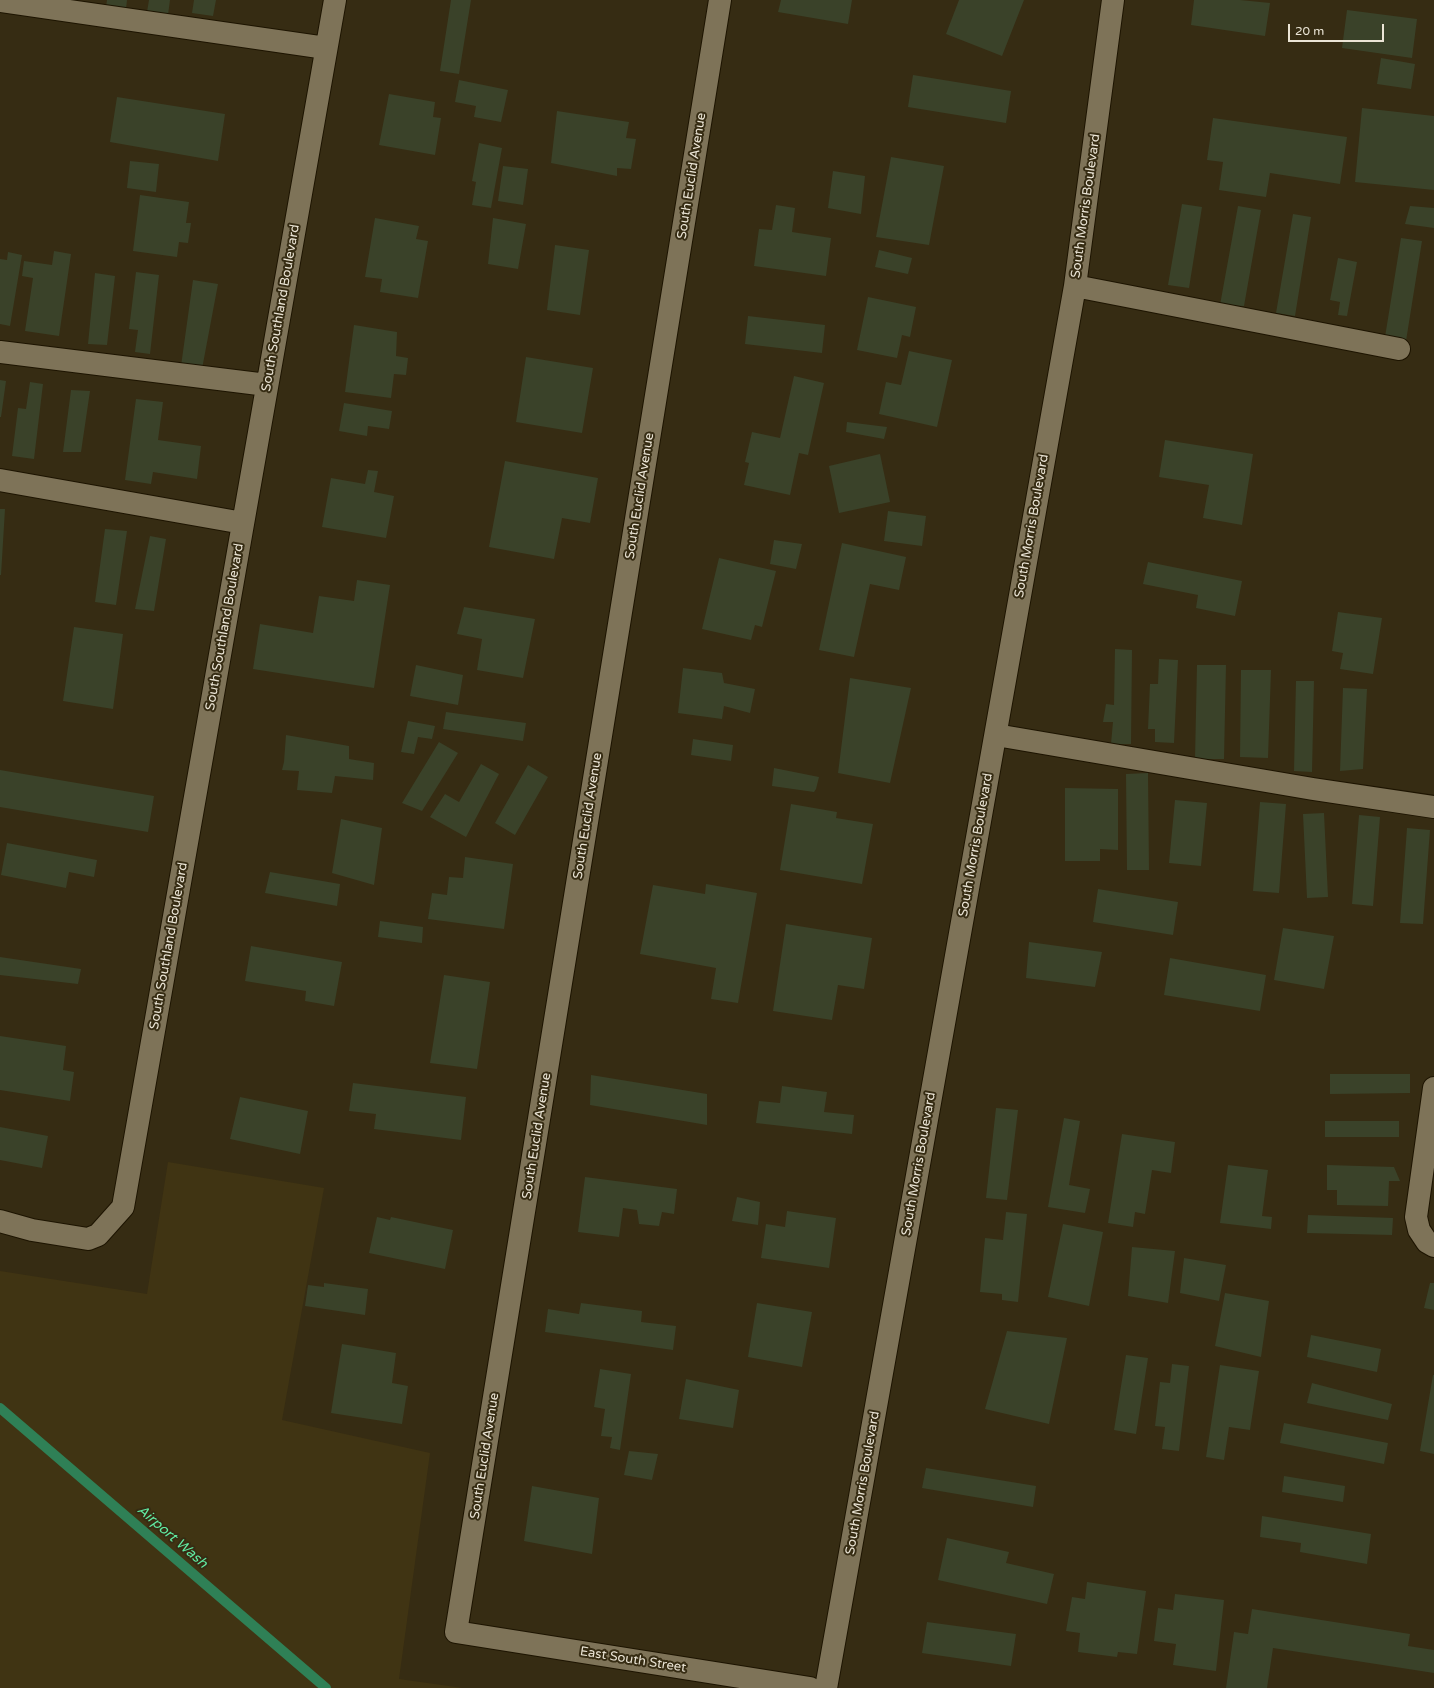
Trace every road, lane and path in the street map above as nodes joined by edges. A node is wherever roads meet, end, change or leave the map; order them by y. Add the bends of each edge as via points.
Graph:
1 (335, 0) edge
2 (720, 0) edge
3 (1114, 0) edge
4 (0, 1) edge
5 (326, 48) junction
6 (1075, 286) junction
7 (1399, 349) dead end
8 (0, 352) edge
9 (267, 385) junction
10 (0, 480) edge
11 (243, 523) junction
12 (996, 735) junction
13 (1434, 807) edge
14 (1434, 1088) edge
15 (0, 1221) edge
16 (1434, 1246) edge
17 (456, 1632) joint
18 (810, 1688) edge
19 (826, 1688) edge

1 - 5 street, South Southland Boulevard
2 - 17 street, South Euclid Avenue
3 - 6 street, South Morris Boulevard
4 - 5 street
5 - 9 street, South Southland Boulevard
6 - 7 street
6 - 12 street, South Morris Boulevard
8 - 9 street
9 - 11 street, South Southland Boulevard
10 - 11 street
11 - 15 street, South Southland Boulevard via 123,1207 98,1235 88,1239 32,1230
12 - 13 street
12 - 19 street, South Morris Boulevard
14 - 16 street via 1416,1217 1419,1230 1427,1242
17 - 18 street, East South Street

